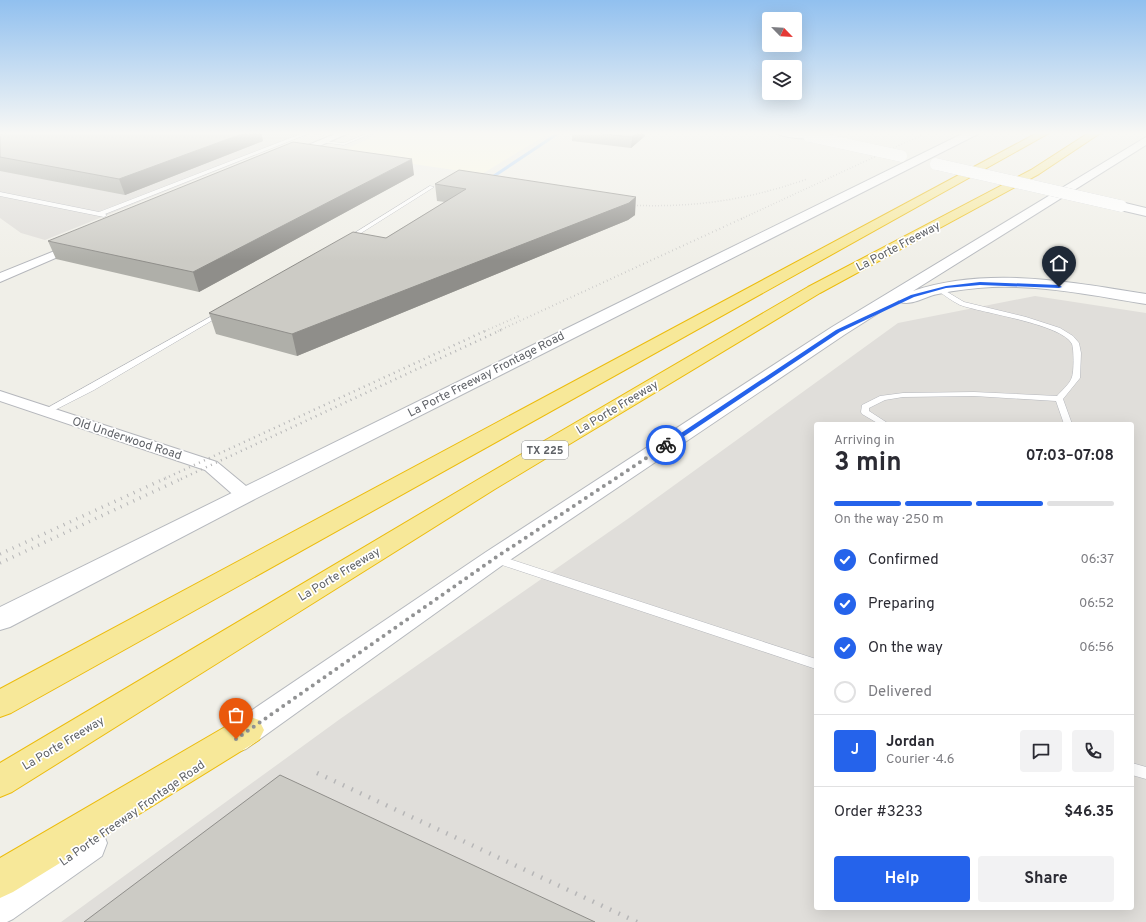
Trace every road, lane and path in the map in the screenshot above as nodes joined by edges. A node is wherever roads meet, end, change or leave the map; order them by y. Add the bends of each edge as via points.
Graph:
1 (207, 175) edge
2 (222, 175) edge
3 (887, 175) edge
4 (967, 175) edge
5 (985, 175) edge
6 (1028, 175) edge
7 (1090, 175) edge
8 (432, 187) dead end
9 (0, 194) edge
10 (1146, 212) edge
11 (111, 217) edge
12 (101, 219) junction
13 (73, 236) edge
14 (84, 242) edge
15 (344, 242) edge
16 (44, 248) dead end
17 (0, 278) edge
18 (939, 288) junction
19 (1146, 299) edge
20 (227, 309) edge
21 (838, 331) junction
22 (0, 396) edge
23 (1059, 399) junction
24 (46, 411) junction
25 (882, 422) edge
26 (1067, 422) edge
27 (245, 495) junction
28 (495, 558) junction
29 (0, 619) edge
30 (814, 663) edge
31 (0, 704) edge
32 (248, 730) junction
33 (1134, 770) edge
34 (1146, 773) edge
35 (0, 781) edge
36 (0, 879) edge
37 (0, 906) edge

1 - 12 lane
2 - 12 street
3 - 27 main road, La Porte Freeway Frontage Road
4 - 31 highway
5 - 10 main road, bridge
6 - 35 highway, La Porte Freeway / TX 225 via 808,294 494,480
7 - 21 main road, La Porte Freeway Frontage Road
8 - 15 lane
9 - 12 lane
11 - 12 lane
13 - 16 street
14 - 17 street
18 - 19 main road via 980,283 1033,284
18 - 21 main road via 912,296
18 - 23 lane via 962,302 1024,318 1057,330 1070,338 1077,353 1076,378
20 - 24 lane via 92,388
21 - 28 main road, La Porte Freeway Frontage Road
22 - 24 street, Old Underwood Road
23 - 25 lane via 974,394 903,395 883,398 865,407 865,412
23 - 26 lane
24 - 27 street, Old Underwood Road via 211,466
27 - 29 main road, La Porte Freeway Frontage Road
28 - 30 lane
28 - 32 main road, La Porte Freeway Frontage Road
32 - 36 highway
32 - 37 main road, La Porte Freeway Frontage Road
33 - 34 lane

